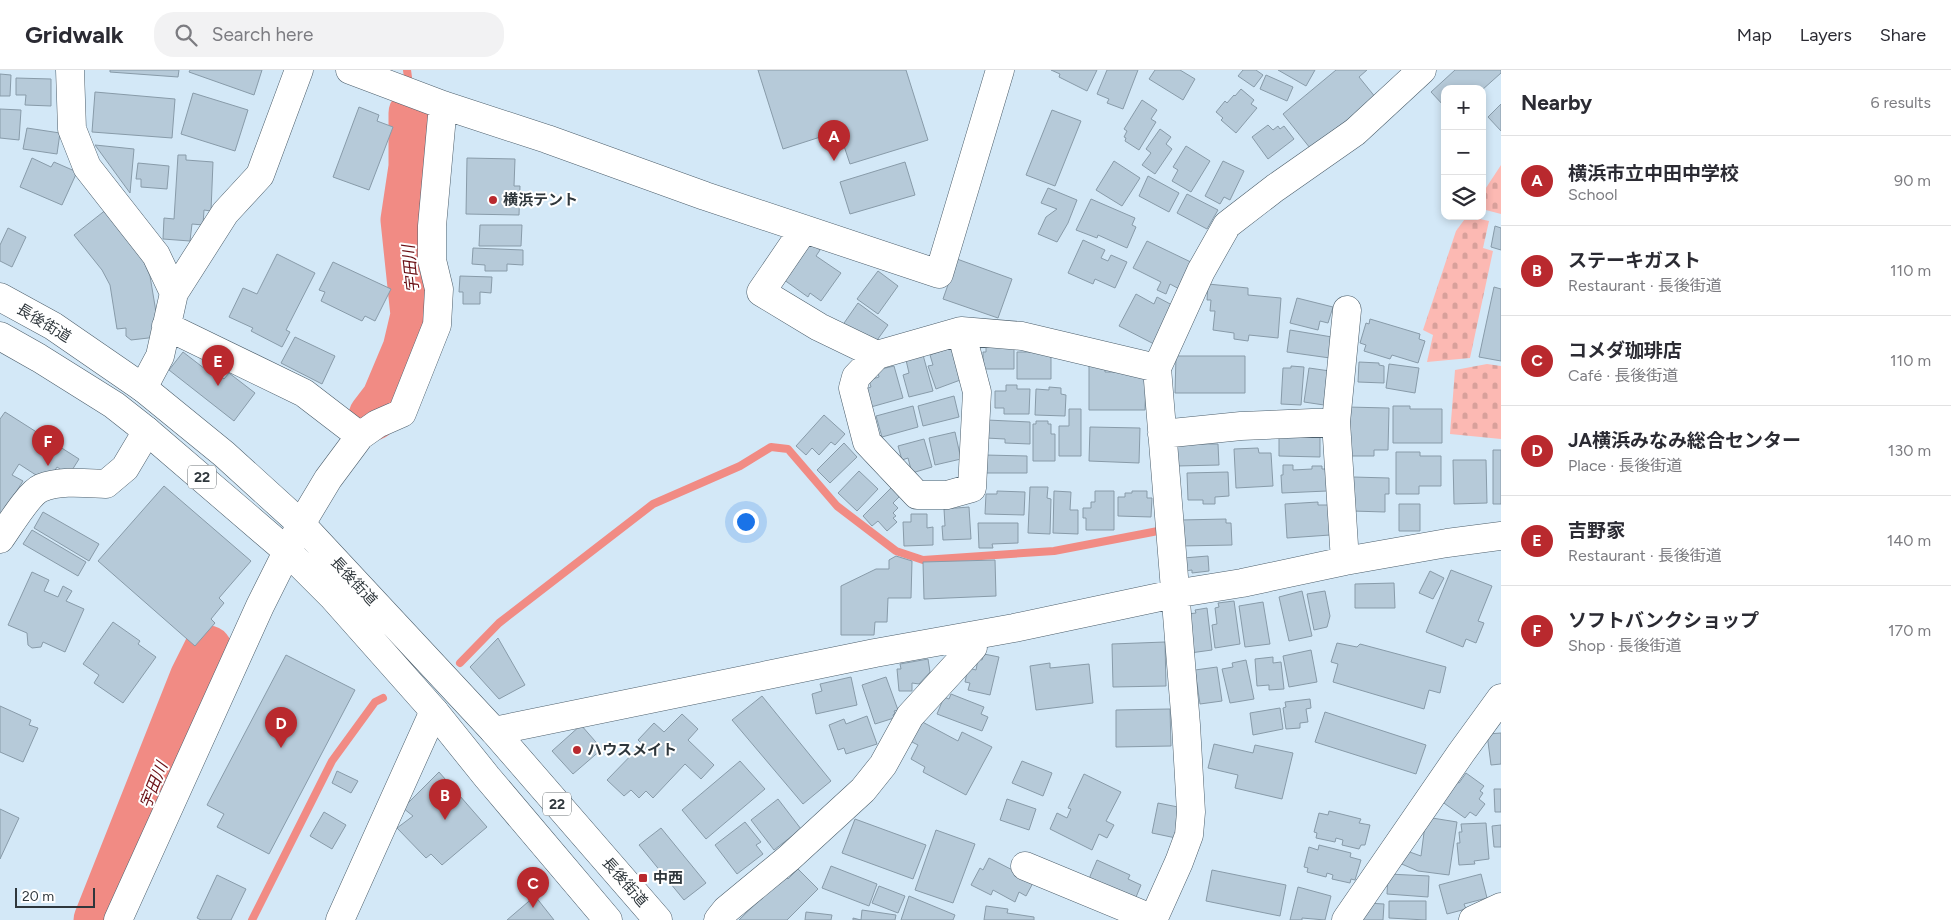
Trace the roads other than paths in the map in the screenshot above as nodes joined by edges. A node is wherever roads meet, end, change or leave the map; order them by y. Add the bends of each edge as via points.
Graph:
1 (70, 70) edge
2 (299, 70) edge
3 (350, 70) edge
4 (1000, 70) edge
5 (1422, 70) edge
6 (443, 105) junction
7 (804, 229) junction
8 (174, 293) junction
9 (0, 297) edge
10 (1347, 310) dead end
11 (166, 326) junction
12 (961, 331) junction
13 (0, 336) edge
14 (877, 356) junction
15 (1157, 368) junction
16 (142, 388) junction
17 (1336, 422) junction
18 (146, 430) junction
19 (1162, 434) junction
20 (360, 436) junction
21 (301, 524) junction
22 (1501, 536) edge
23 (0, 539) edge
24 (288, 552) junction
25 (1345, 561) junction
26 (1174, 594) junction
27 (973, 636) junction
28 (1501, 698) edge
29 (434, 711) junction
30 (494, 731) junction
31 (1025, 866) dead end
32 (1501, 907) edge
33 (118, 920) edge
34 (340, 920) edge
35 (608, 920) edge
36 (658, 920) edge
37 (718, 920) edge
38 (1153, 920) edge
39 (1346, 920) edge
40 (1473, 920) edge

1 - 8 street via 72,129 87,167 156,255
2 - 8 street via 260,176 225,213
3 - 6 street
4 - 7 street via 939,274
5 - 15 street via 1355,132 1227,225 1201,271
6 - 7 street
6 - 20 street via 432,235 432,260 439,289 437,325 402,413
7 - 14 street via 761,292 819,327
8 - 11 street
9 - 16 street, 長後街道 / 22 via 53,326
10 - 17 street
11 - 16 street via 160,356
11 - 20 street via 304,394
12 - 14 street
12 - 14 street via 977,392 972,488 947,495 917,495 867,442 853,388 856,377
12 - 15 street via 1022,336
13 - 18 street, 長後街道 / 22 via 114,405
15 - 19 street
16 - 21 street, 長後街道 / 22 via 224,454
17 - 19 street via 1241,426
17 - 25 street
18 - 23 street via 125,468 106,484 70,482 39,489
18 - 24 street, 長後街道 / 22
19 - 26 street
20 - 21 street via 328,479
21 - 24 street
21 - 30 street, 長後街道 / 22
22 - 25 street
24 - 29 street, 長後街道 / 22 via 332,596
24 - 33 street via 260,606
25 - 26 street
26 - 27 street
26 - 38 street via 1190,775 1189,835
27 - 30 street via 875,652
27 - 37 street via 973,647 910,716 883,765 863,790
28 - 39 street
29 - 34 street
29 - 35 street, 長後街道 / 22
30 - 36 street, 長後街道 / 22
31 - 38 street
32 - 40 street

